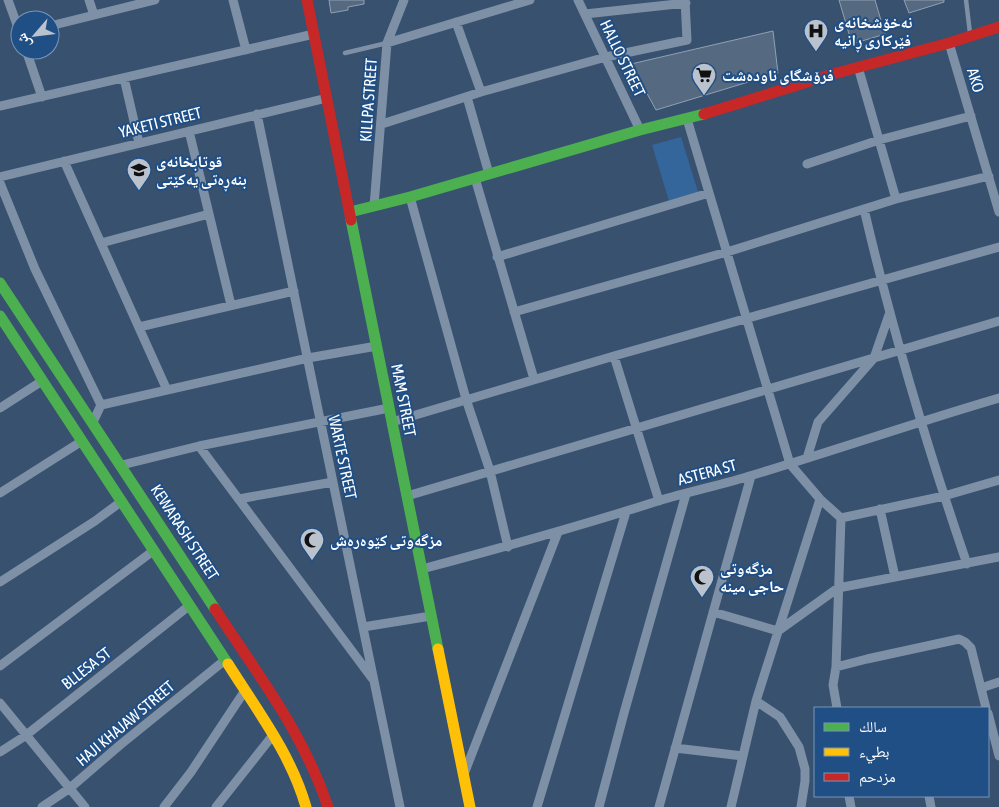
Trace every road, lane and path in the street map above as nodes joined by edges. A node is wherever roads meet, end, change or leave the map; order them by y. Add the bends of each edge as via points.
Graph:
1 (90, 0) edge
2 (155, 0) edge
3 (233, 0) edge
4 (307, 0) edge
5 (404, 0) edge
6 (530, 0) edge
7 (578, 0) edge
8 (966, 0) edge
9 (685, 2) edge
10 (584, 14) junction
11 (94, 15) junction
12 (456, 22) junction
13 (60, 24) edge
14 (999, 27) edge
15 (314, 34) junction
16 (971, 35) junction
17 (388, 43) junction
18 (949, 43) junction
19 (246, 50) junction
20 (346, 52) dead end
21 (606, 57) junction
22 (29, 60) edge
23 (858, 68) junction
24 (124, 78) junction
25 (481, 92) junction
26 (42, 96) junction
27 (468, 97) junction
28 (327, 98) junction
29 (0, 106) edge
30 (257, 114) junction
31 (971, 116) junction
32 (687, 119) junction
33 (382, 124) junction
34 (640, 130) junction
35 (189, 131) junction
36 (879, 140) junction
37 (139, 143) junction
38 (64, 161) junction
39 (807, 164) dead end
40 (489, 174) junction
41 (989, 176) junction
42 (0, 177) edge
43 (474, 178) junction
44 (0, 183) edge
45 (709, 193) junction
46 (410, 197) junction
47 (896, 200) junction
48 (374, 206) junction
49 (864, 209) junction
50 (350, 212) junction
51 (999, 212) edge
52 (209, 214) junction
53 (101, 243) junction
54 (999, 247) edge
55 (728, 252) junction
56 (497, 257) junction
57 (881, 280) junction
58 (0, 283) edge
59 (294, 291) junction
60 (231, 305) junction
61 (514, 312) junction
62 (890, 312) junction
63 (745, 318) junction
64 (1, 319) edge
65 (999, 320) edge
66 (139, 327) junction
67 (377, 346) junction
68 (901, 351) junction
69 (614, 356) junction
70 (308, 358) junction
71 (874, 358) junction
72 (534, 379) junction
73 (42, 381) junction
74 (767, 389) junction
75 (167, 390) junction
76 (999, 398) edge
77 (466, 399) junction
78 (101, 405) junction
79 (0, 408) edge
80 (389, 408) junction
81 (321, 421) junction
82 (920, 421) junction
83 (93, 422) junction
84 (392, 422) junction
85 (637, 428) junction
86 (82, 441) junction
87 (199, 446) junction
88 (112, 450) junction
89 (807, 458) junction
90 (95, 461) junction
91 (790, 464) junction
92 (122, 465) junction
93 (490, 471) junction
94 (751, 476) junction
95 (999, 480) edge
96 (333, 482) junction
97 (0, 493) edge
98 (686, 494) junction
99 (407, 496) junction
100 (944, 496) junction
101 (239, 499) junction
102 (820, 499) junction
103 (660, 500) junction
104 (122, 501) junction
105 (149, 505) junction
106 (880, 509) junction
107 (626, 512) junction
108 (131, 516) junction
109 (841, 518) junction
110 (558, 532) junction
111 (508, 547) junction
112 (153, 552) junction
113 (999, 558) edge
114 (967, 564) junction
115 (422, 569) junction
116 (895, 577) junction
117 (0, 582) edge
118 (838, 588) junction
119 (190, 605) junction
120 (713, 612) junction
121 (431, 616) junction
122 (363, 627) junction
123 (778, 632) junction
124 (225, 660) junction
125 (0, 666) edge
126 (836, 667) junction
127 (374, 680) junction
128 (999, 682) edge
129 (981, 688) junction
130 (244, 692) junction
131 (756, 701) junction
132 (0, 703) edge
133 (836, 707) edge
134 (986, 707) edge
135 (989, 717) edge
136 (273, 735) junction
137 (25, 736) junction
138 (675, 748) junction
139 (0, 752) edge
140 (743, 756) junction
141 (999, 756) edge
142 (463, 776) junction
143 (70, 788) junction
144 (42, 807) edge
145 (85, 807) edge
146 (164, 807) edge
147 (216, 807) edge
148 (306, 807) edge
149 (328, 807) edge
150 (400, 807) edge
151 (470, 807) edge
152 (537, 807) edge
153 (599, 807) edge
154 (659, 807) edge
155 (731, 807) edge
156 (801, 807) edge

1 - 11 street
2 - 11 street
3 - 19 street
4 - 15 street, MAM STREET
5 - 17 street, KILLPA STREET
6 - 12 street
7 - 10 street, HALLO STREET
8 - 16 lane
9 - 10 street
9 - 21 street via 688,40
10 - 21 street, HALLO STREET
11 - 13 street
12 - 17 street
12 - 25 street
14 - 16 street
15 - 19 street
15 - 28 street, MAM STREET
16 - 18 street
17 - 20 lane
17 - 33 street, KILLPA STREET
18 - 23 street
18 - 31 street, AKO
19 - 24 street
21 - 25 street
21 - 34 street, HALLO STREET
22 - 26 street
23 - 32 street
23 - 36 street
24 - 26 street
24 - 37 street
25 - 27 street
26 - 29 street
27 - 33 street
27 - 40 street
28 - 30 street, YAKETI STREET
28 - 50 street, MAM STREET
30 - 35 street, YAKETI STREET
30 - 59 street, WARTE STREET
31 - 36 street
31 - 41 street, AKO
32 - 34 street
32 - 45 street
33 - 48 street, KILLPA STREET
34 - 40 street
35 - 37 street, YAKETI STREET
35 - 52 street
36 - 39 street
36 - 47 street
37 - 38 street, YAKETI STREET
38 - 42 street, YAKETI STREET
38 - 53 street
40 - 43 street
41 - 47 street
41 - 51 street, AKO
43 - 46 street
43 - 56 street
44 - 78 street via 35,269
45 - 55 street
45 - 56 street
46 - 48 street
46 - 77 street
47 - 49 street
48 - 50 street
49 - 55 street
49 - 57 street
50 - 67 street, MAM STREET
52 - 53 street
52 - 60 street
53 - 66 street
54 - 57 street
55 - 61 street
55 - 63 street
56 - 61 street
57 - 62 street
57 - 63 street
58 - 83 street, KEWARASH STREET
59 - 60 street
59 - 70 street, WARTE STREET
60 - 66 street
61 - 72 street
62 - 68 street
62 - 71 street
63 - 69 street
63 - 74 street
64 - 73 street
65 - 68 street
66 - 75 street
67 - 70 street
67 - 80 street, MAM STREET
68 - 71 street
68 - 82 street
69 - 72 street
69 - 85 street
70 - 75 street
70 - 81 street, WARTE STREET
71 - 74 street
71 - 89 street via 818,422
72 - 77 street
73 - 79 street
73 - 86 street
74 - 85 street
74 - 91 street
75 - 78 street
76 - 82 street, ASTERA ST
77 - 84 street
77 - 93 street
78 - 83 street
80 - 81 street
80 - 84 street, MAM STREET
81 - 87 street
81 - 96 street, WARTE STREET
82 - 89 street, ASTERA ST
82 - 100 street
83 - 88 street, KEWARASH STREET
84 - 99 street, MAM STREET
85 - 93 street
85 - 103 street
86 - 90 street
86 - 97 street
87 - 92 street
87 - 101 street
88 - 90 street
88 - 92 street, KEWARASH STREET
89 - 91 street, ASTERA ST
90 - 104 street
91 - 94 street, ASTERA ST
91 - 102 street
92 - 105 street, KEWARASH STREET
93 - 99 street
93 - 111 street
94 - 98 street, ASTERA ST
94 - 120 street
95 - 100 street
96 - 101 street
96 - 122 street, WARTE STREET
98 - 103 street, ASTERA ST
98 - 153 street
99 - 115 street, MAM STREET
100 - 106 street
100 - 114 street
101 - 127 street
102 - 109 street
102 - 123 street
103 - 107 street, ASTERA ST
104 - 108 street
104 - 117 street
105 - 108 street
105 - 149 street, KEWARASH STREET via 302,742 314,765
106 - 109 street
106 - 116 street
107 - 110 street, ASTERA ST
107 - 152 street
108 - 112 street
109 - 118 street
110 - 111 street, ASTERA ST
110 - 142 street
111 - 115 street, ASTERA ST
112 - 119 street
112 - 125 street
113 - 114 street
114 - 116 street
115 - 121 street, MAM STREET
116 - 118 street
118 - 123 street
118 - 126 street
119 - 124 street
119 - 137 street, BLLESA ST
120 - 123 street
120 - 138 street
121 - 122 street
121 - 142 street, MAM STREET
122 - 127 street, WARTE STREET
123 - 131 street
124 - 130 street
124 - 143 street, ‌HAJI KHAJAW STREET
126 - 129 street via 959,639 971,648
126 - 133 street via 833,685
127 - 150 street, WARTE STREET
128 - 129 street
129 - 134 street
130 - 136 street
130 - 146 street
131 - 140 street
131 - 156 street via 780,717 798,746 805,769
132 - 137 street
135 - 141 street
136 - 147 street
136 - 148 street via 292,768
137 - 139 street, BLLESA ST
137 - 143 street
138 - 140 street
138 - 154 street
140 - 155 street
142 - 151 street, MAM STREET
143 - 144 street, ‌HAJI KHAJAW STREET
143 - 145 street

